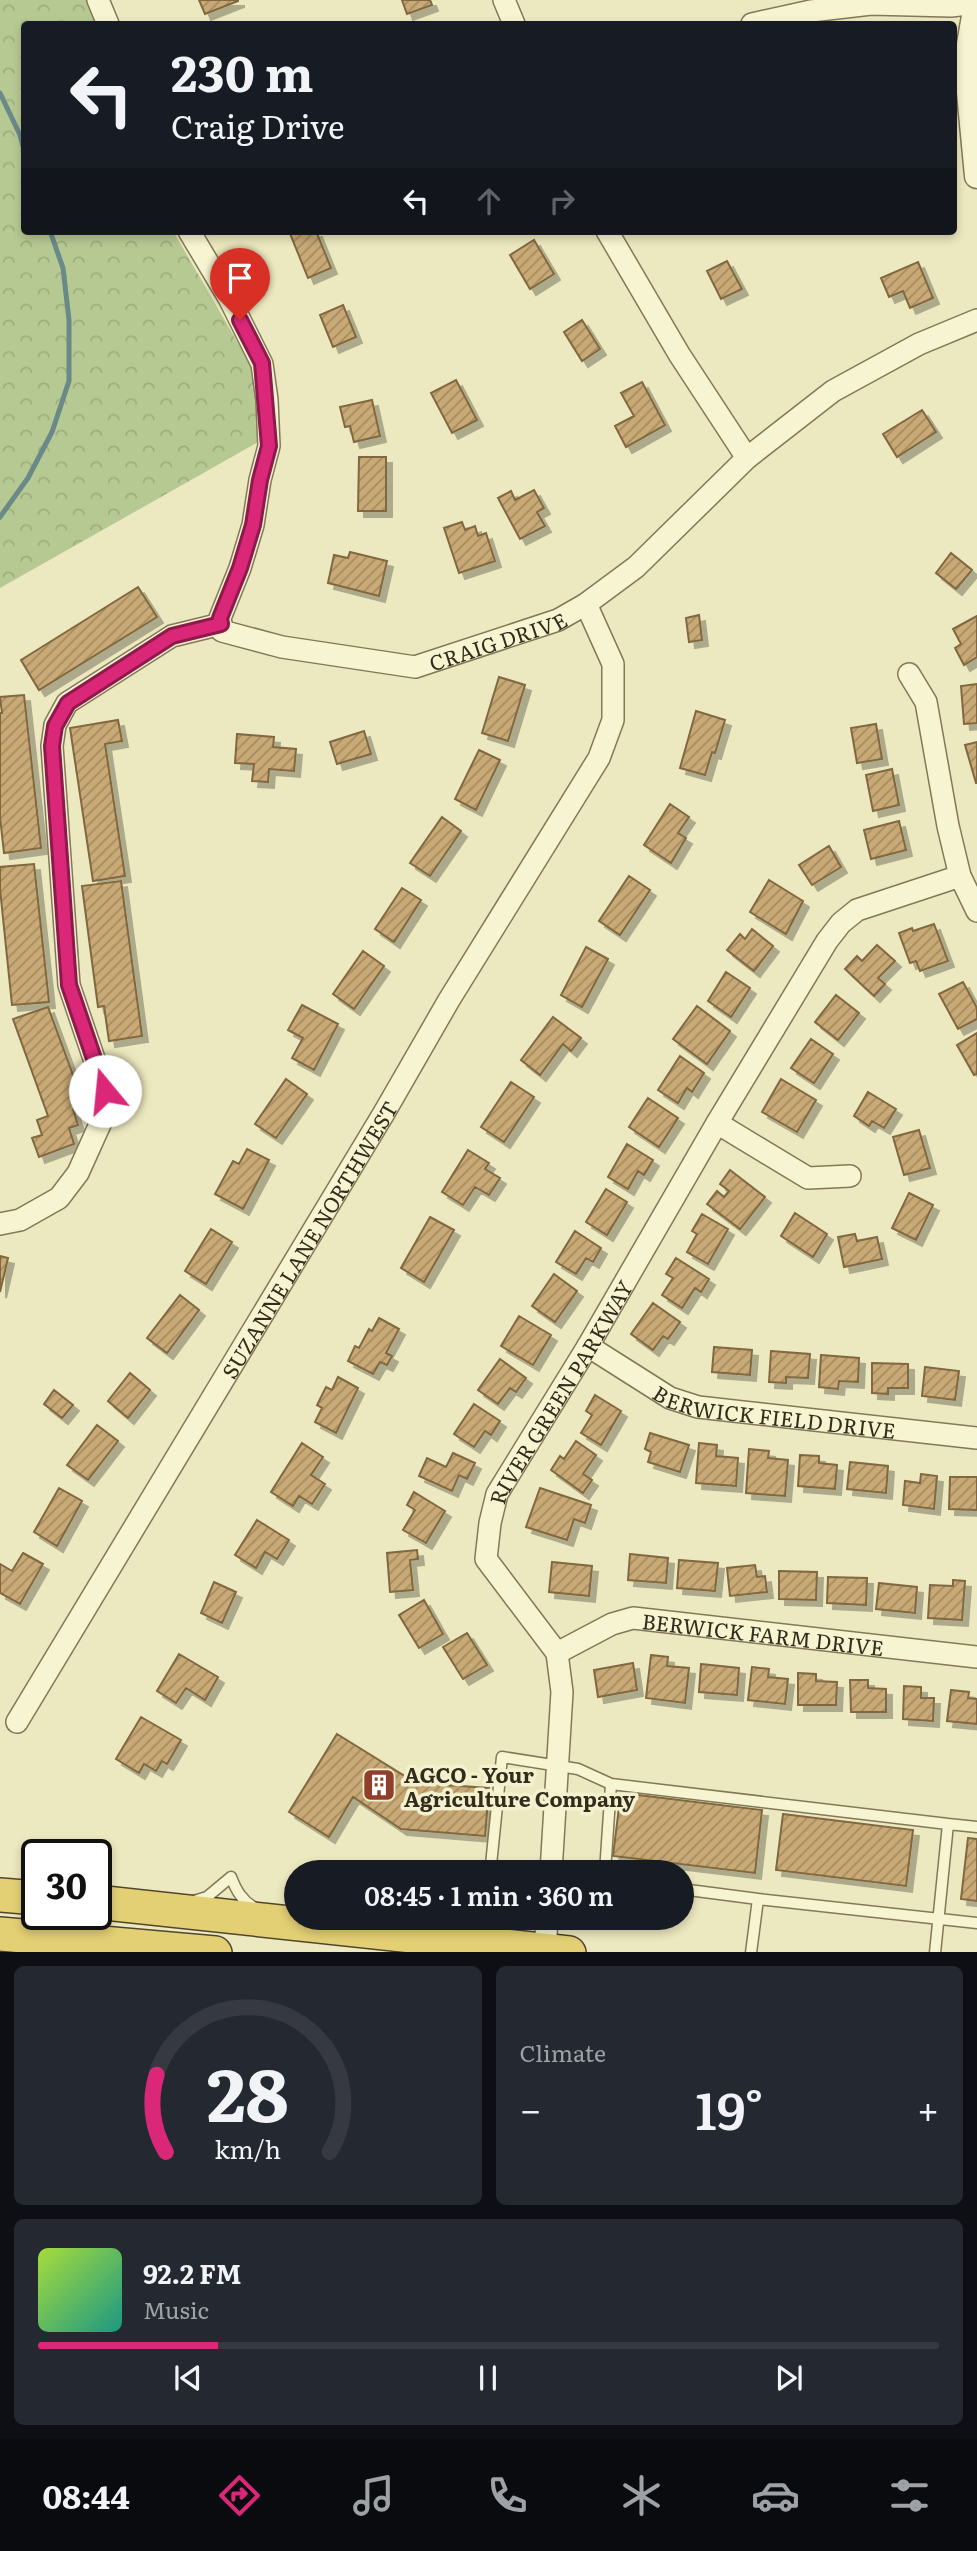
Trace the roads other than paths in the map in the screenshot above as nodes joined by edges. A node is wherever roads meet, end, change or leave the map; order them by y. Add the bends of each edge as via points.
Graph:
1 (98, 0) edge
2 (504, 0) edge
3 (977, 2) edge
4 (107, 21) edge
5 (513, 21) edge
6 (766, 21) edge
7 (977, 176) edge
8 (191, 235) edge
9 (609, 235) edge
10 (977, 320) edge
11 (747, 458) junction
12 (586, 604) junction
13 (221, 624) junction
14 (909, 674) dead end
15 (960, 876) junction
16 (977, 911) edge
17 (717, 1123) junction
18 (850, 1176) dead end
19 (0, 1224) edge
20 (588, 1346) junction
21 (977, 1438) edge
22 (557, 1653) junction
23 (977, 1657) edge
24 (17, 1722) dead end
25 (558, 1764) junction
26 (611, 1784) junction
27 (948, 1824) junction
28 (977, 1827) edge
29 (492, 1860) edge
30 (552, 1860) edge
31 (606, 1860) edge
32 (694, 1891) edge
33 (0, 1895) edge
34 (21, 1897) edge
35 (758, 1899) junction
36 (112, 1903) edge
37 (939, 1919) junction
38 (977, 1923) edge
39 (0, 1934) edge
40 (551, 1943) edge
41 (215, 1952) edge
42 (751, 1952) edge
43 (935, 1952) edge

1 - 4 street
2 - 5 street
3 - 6 street via 951,6 872,4
3 - 7 street via 966,61
8 - 13 street via 262,363 267,400 269,446 253,525
9 - 11 street
10 - 11 street, CRAIG DRIVE via 919,344 833,391
11 - 12 street, CRAIG DRIVE via 636,567
12 - 13 street, CRAIG DRIVE via 558,620 415,667 282,647 222,631
12 - 24 street, SUZANNE LANE NORTHWEST via 613,664 613,720 599,758
13 - 19 street via 172,636 113,671 68,703 55,726 52,746 69,985 105,1091 101,1122 78,1173 59,1198 20,1220
14 - 15 street via 926,702
15 - 16 street
15 - 17 street, RIVER GREEN PARKWAY via 857,910 841,923
17 - 18 street via 808,1178
17 - 20 street, RIVER GREEN PARKWAY
20 - 21 street, BERWICK FIELD DRIVE via 670,1398 698,1407
20 - 22 street, RIVER GREEN PARKWAY via 497,1494 486,1559
22 - 23 street, BERWICK FARM DRIVE via 633,1618
22 - 25 street, RIVER GREEN PARKWAY via 562,1692
25 - 26 lane
25 - 29 lane via 502,1757
25 - 30 street, RIVER GREEN PARKWAY
26 - 27 lane
26 - 31 lane
27 - 28 lane
27 - 37 lane
32 - 35 lane
33 - 34 highway
35 - 37 lane
35 - 42 lane
36 - 40 highway
37 - 38 lane
37 - 43 lane
39 - 41 highway

